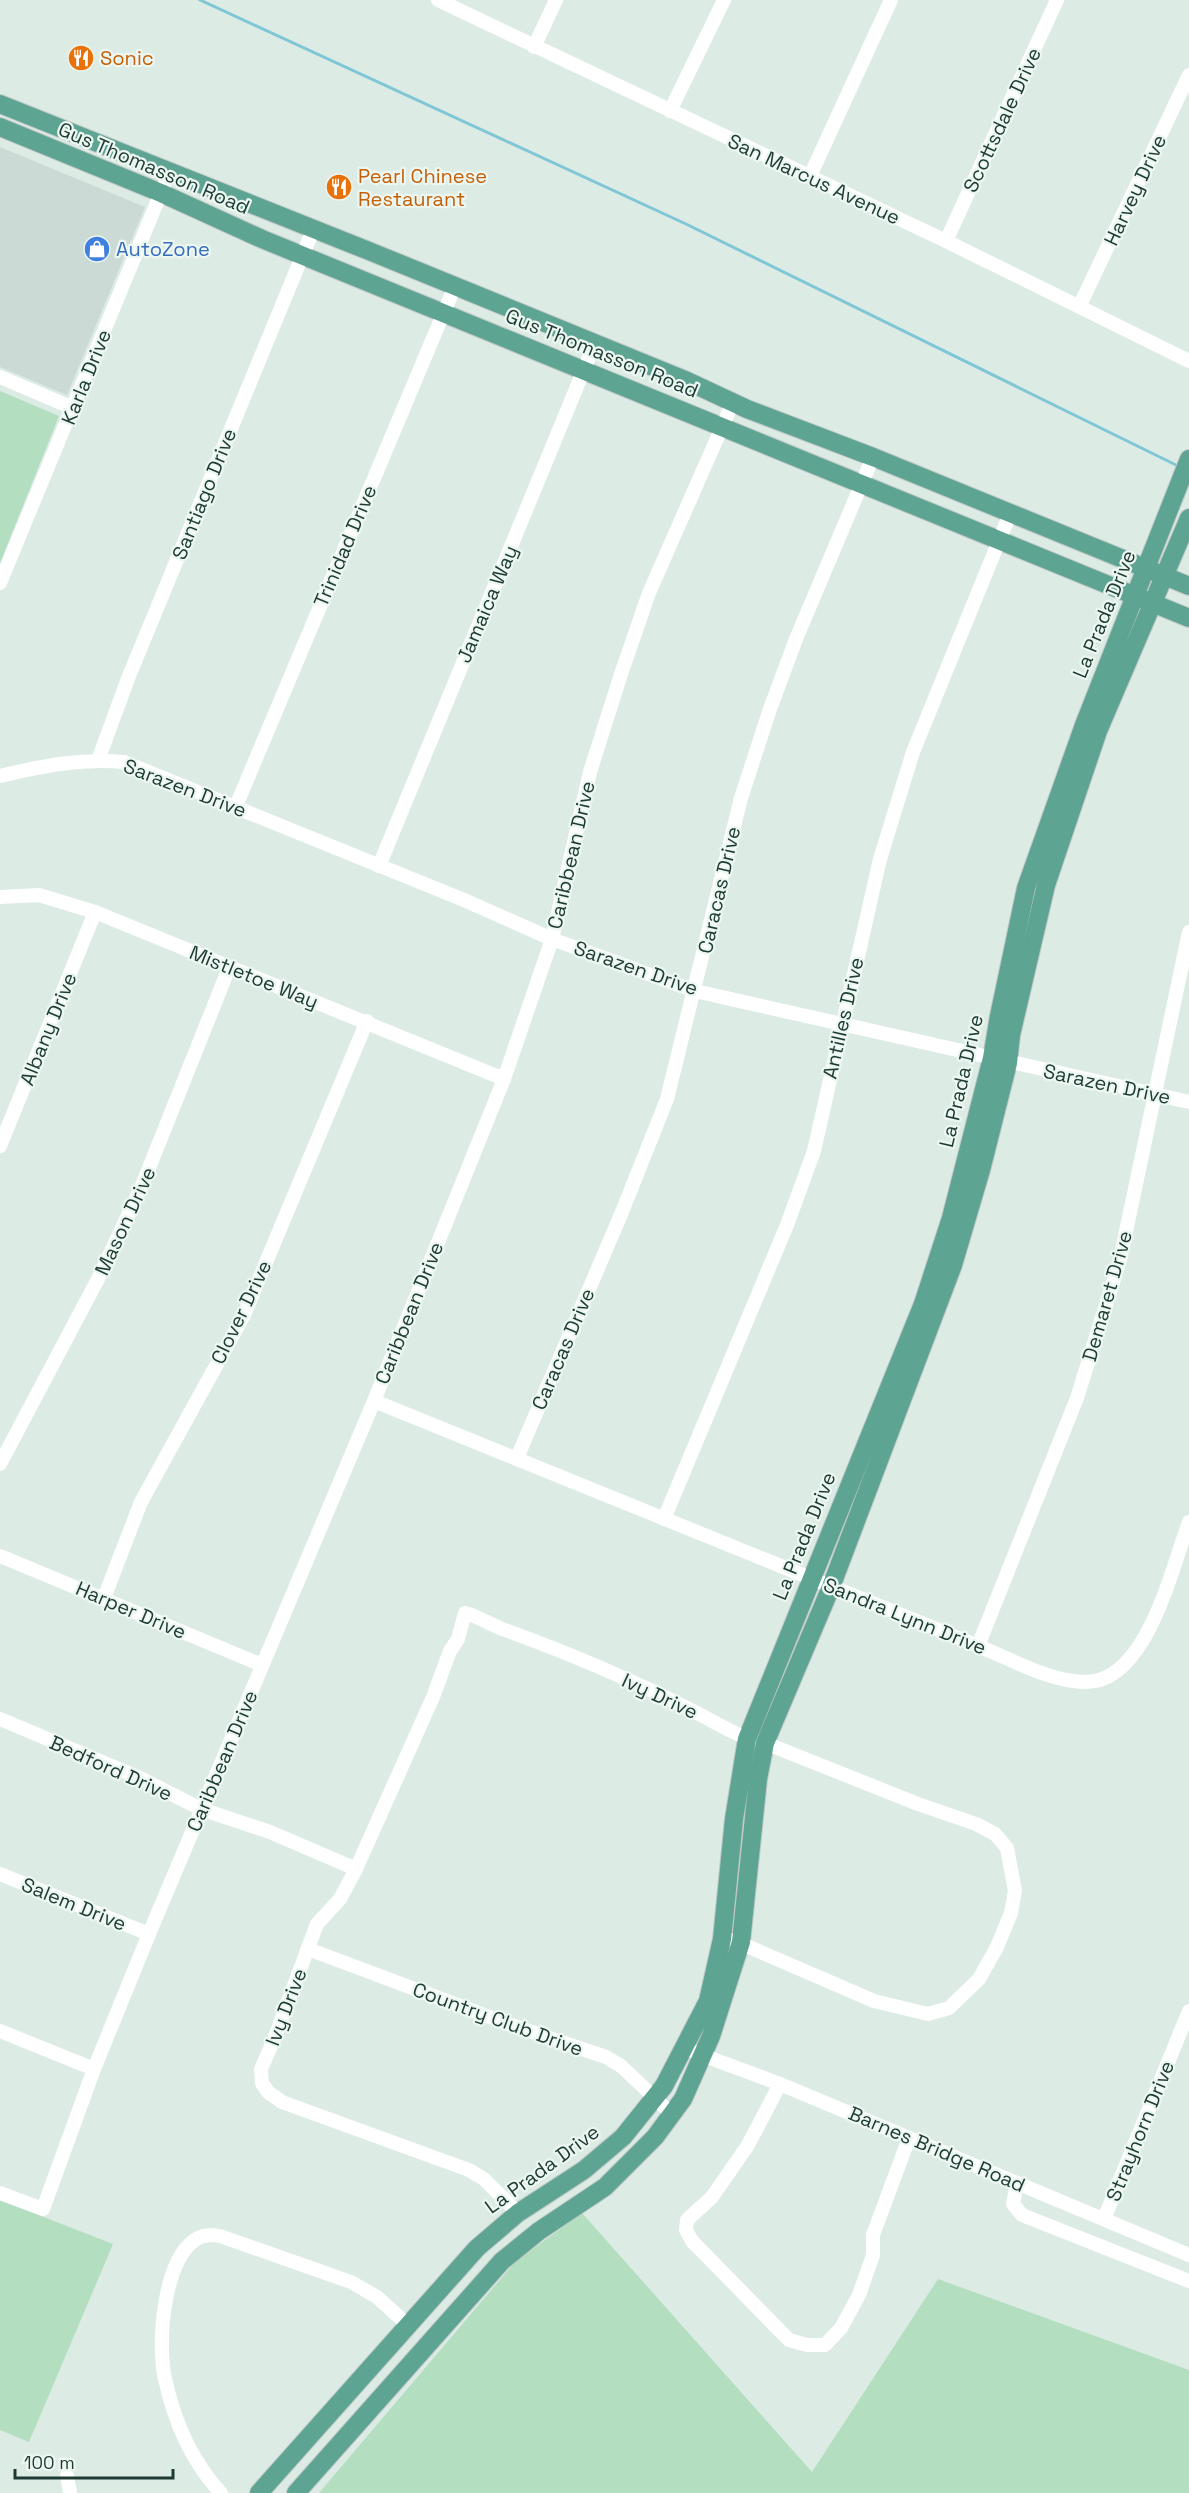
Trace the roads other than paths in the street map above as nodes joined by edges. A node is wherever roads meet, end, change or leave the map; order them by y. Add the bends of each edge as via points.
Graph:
1 (438, 0) edge
2 (556, 0) edge
3 (724, 0) edge
4 (891, 0) edge
5 (1057, 0) edge
6 (534, 47) junction
7 (1189, 75) edge
8 (0, 104) edge
9 (670, 111) junction
10 (0, 127) edge
11 (170, 171) junction
12 (810, 176) junction
13 (161, 193) junction
14 (313, 230) junction
15 (946, 241) junction
16 (303, 255) junction
17 (455, 286) junction
18 (1080, 305) junction
19 (444, 313) junction
20 (595, 343) junction
21 (1189, 361) edge
22 (584, 370) junction
23 (0, 377) edge
24 (733, 402) junction
25 (73, 408) junction
26 (723, 427) junction
27 (873, 457) junction
28 (1189, 459) edge
29 (862, 484) junction
30 (1010, 514) junction
31 (1189, 518) edge
32 (999, 541) junction
33 (1147, 570) junction
34 (1164, 576) junction
35 (0, 583) edge
36 (1189, 586) edge
37 (1144, 601) junction
38 (1189, 618) edge
39 (98, 760) junction
40 (0, 776) edge
41 (236, 806) junction
42 (379, 866) junction
43 (0, 897) edge
44 (95, 912) junction
45 (1189, 932) edge
46 (552, 939) junction
47 (229, 968) junction
48 (695, 991) junction
49 (368, 1021) junction
50 (841, 1023) junction
51 (1000, 1061) junction
52 (504, 1078) junction
53 (1153, 1095) junction
54 (1189, 1102) edge
55 (0, 1146) edge
56 (374, 1401) junction
57 (517, 1458) junction
58 (0, 1464) edge
59 (664, 1519) junction
60 (1189, 1522) edge
61 (0, 1556) edge
62 (811, 1578) junction
63 (831, 1587) junction
64 (104, 1598) junction
65 (978, 1646) junction
66 (262, 1665) junction
67 (0, 1719) edge
68 (756, 1741) junction
69 (201, 1809) junction
70 (734, 1819) junction
71 (753, 1824) junction
72 (356, 1869) junction
73 (0, 1874) edge
74 (149, 1934) junction
75 (722, 1939) junction
76 (741, 1942) junction
77 (308, 1949) junction
78 (1189, 2011) edge
79 (0, 2031) edge
80 (684, 2048) junction
81 (703, 2055) junction
82 (94, 2069) junction
83 (780, 2084) junction
84 (655, 2099) junction
85 (673, 2115) junction
86 (909, 2138) junction
87 (1017, 2183) junction
88 (0, 2193) edge
89 (518, 2213) junction
90 (1104, 2219) junction
91 (1189, 2255) edge
92 (468, 2257) junction
93 (493, 2271) junction
94 (1189, 2282) edge
95 (408, 2325) junction
96 (67, 2476) dead end
97 (70, 2493) edge
98 (221, 2493) edge
99 (259, 2493) edge
100 (296, 2493) edge

1 - 6 street, San Marcus Avenue
2 - 6 street
3 - 9 street
4 - 12 street
5 - 15 street, Scottsdale Drive
6 - 9 street, San Marcus Avenue
7 - 18 street, Harvey Drive
8 - 11 main road, Gus Thomasson Road
9 - 12 street, San Marcus Avenue
10 - 13 main road, Gus Thomasson Road
11 - 13 street, Karla Drive
11 - 14 main road, Gus Thomasson Road
12 - 15 street, San Marcus Avenue
13 - 16 main road, Gus Thomasson Road
13 - 25 street, Karla Drive
14 - 16 street, Santiago Drive
14 - 17 main road, Gus Thomasson Road
15 - 18 street, San Marcus Avenue
16 - 19 main road, Gus Thomasson Road
16 - 39 street, Santiago Drive via 133,665
17 - 19 street, Trinidad Drive
17 - 20 main road, Gus Thomasson Road
18 - 21 street, San Marcus Avenue
19 - 22 main road, Gus Thomasson Road
19 - 41 street, Trinidad Drive
20 - 22 street, Jamaica Way
20 - 24 main road, Gus Thomasson Road
22 - 26 main road, Gus Thomasson Road
22 - 42 street, Jamaica Way
23 - 25 street
24 - 26 street, Caribbean Drive
24 - 27 main road, Gus Thomasson Road
25 - 35 street, Karla Drive
26 - 29 main road, Gus Thomasson Road
26 - 46 street, Caribbean Drive via 649,593 621,674 590,772
27 - 29 street, Caracas Drive
27 - 30 main road, Gus Thomasson Road
28 - 33 main road, La Prada Drive
29 - 32 main road, Gus Thomasson Road
29 - 48 street, Caracas Drive via 770,709 741,798
30 - 32 street, Antilles Drive
30 - 33 main road, Gus Thomasson Road
31 - 34 main road, La Prada Drive
32 - 37 main road, Gus Thomasson Road
32 - 50 street, Antilles Drive via 913,752 880,859
33 - 34 main road, Gus Thomasson Road
33 - 37 main road, La Prada Drive
34 - 36 main road, Gus Thomasson Road
34 - 37 main road, La Prada Drive
37 - 38 main road, Gus Thomasson Road
37 - 51 main road, La Prada Drive via 1129,654 1087,740 1046,885 1011,1035
39 - 40 street, Sarazen Drive via 68,761
39 - 41 street, Sarazen Drive via 124,762
41 - 42 street, Sarazen Drive
42 - 46 street, Sarazen Drive
43 - 44 street, Mistletoe Way via 39,895
44 - 47 street, Mistletoe Way
44 - 55 street, Albany Drive
45 - 53 street, Demaret Drive
46 - 48 street, Sarazen Drive
46 - 52 street, Caribbean Drive
47 - 49 street, Mistletoe Way
47 - 58 street, Mason Drive via 141,1188 98,1279
48 - 50 street, Sarazen Drive
48 - 57 street, Caracas Drive via 667,1099
49 - 52 street, Mistletoe Way
49 - 64 street, Clover Drive via 244,1315 141,1502
50 - 51 street, Sarazen Drive
50 - 59 street, Antilles Drive via 814,1151
51 - 53 street, Sarazen Drive
51 - 62 main road, La Prada Drive via 923,1304
51 - 63 main road, La Prada Drive via 981,1170 953,1265
52 - 56 street, Caribbean Drive
53 - 54 street, Sarazen Drive
53 - 65 street, Demaret Drive via 1120,1260 1081,1388
56 - 57 street, Sandra Lynn Drive
56 - 66 street, Caribbean Drive
57 - 59 street, Sandra Lynn Drive
59 - 62 street, Sandra Lynn Drive
60 - 65 street, Sandra Lynn Drive via 1163,1596 1137,1652 1110,1674 1093,1682 1066,1679
61 - 64 street, Harper Drive
62 - 63 street, Sandra Lynn Drive
62 - 68 main road, La Prada Drive
63 - 65 street, Sandra Lynn Drive
63 - 68 main road, La Prada Drive
64 - 66 street, Harper Drive
66 - 69 street, Caribbean Drive
67 - 69 street, Bedford Drive via 140,1778
68 - 70 main road, La Prada Drive
68 - 71 main road, La Prada Drive
68 - 72 street, Ivy Drive via 545,1643 465,1613 458,1639
68 - 76 street, Ivy Drive via 995,1834 1007,1848 1015,1891 1002,1935 979,1978 949,2008 928,2014 874,2001
69 - 72 street, Bedford Drive via 270,1832
69 - 74 street, Caribbean Drive
70 - 71 main road
70 - 75 main road, La Prada Drive
71 - 76 main road, La Prada Drive
72 - 77 street, Ivy Drive via 340,1899 317,1924
73 - 74 street, Salem Drive
74 - 82 street, Caribbean Drive
75 - 76 street, Ivy Drive
75 - 80 main road, La Prada Drive via 708,2001
76 - 81 main road, La Prada Drive
77 - 84 street, Country Club Drive via 606,2056
77 - 89 street, Ivy Drive via 261,2069 261,2083 268,2092 282,2102 469,2170 484,2179
78 - 90 street, Strayhorn Drive
79 - 82 street
80 - 81 street, Barnes Bridge Road
80 - 84 main road, La Prada Drive
81 - 83 street, Barnes Bridge Road
81 - 85 main road, La Prada Drive
82 - 88 street, Caribbean Drive via 43,2209
83 - 86 street, Barnes Bridge Road
83 - 86 street via 748,2145 712,2197 687,2220 686,2230 692,2241 789,2340 825,2345 842,2328 859,2295 873,2255 873,2235
84 - 85 street, Country Club Drive
84 - 89 main road, La Prada Drive via 623,2137 594,2163
85 - 93 main road, La Prada Drive via 605,2187 528,2239
86 - 87 street, Barnes Bridge Road
87 - 90 street, Barnes Bridge Road
87 - 94 street via 1013,2204 1022,2215
89 - 92 main road, La Prada Drive
90 - 91 street, Barnes Bridge Road
92 - 93 main road
92 - 95 main road, La Prada Drive
93 - 100 main road, La Prada Drive
95 - 98 street via 365,2289 313,2266 220,2236 207,2235 189,2245 173,2275 163,2324 162,2362 179,2425 200,2468
95 - 99 main road, La Prada Drive
96 - 97 street

